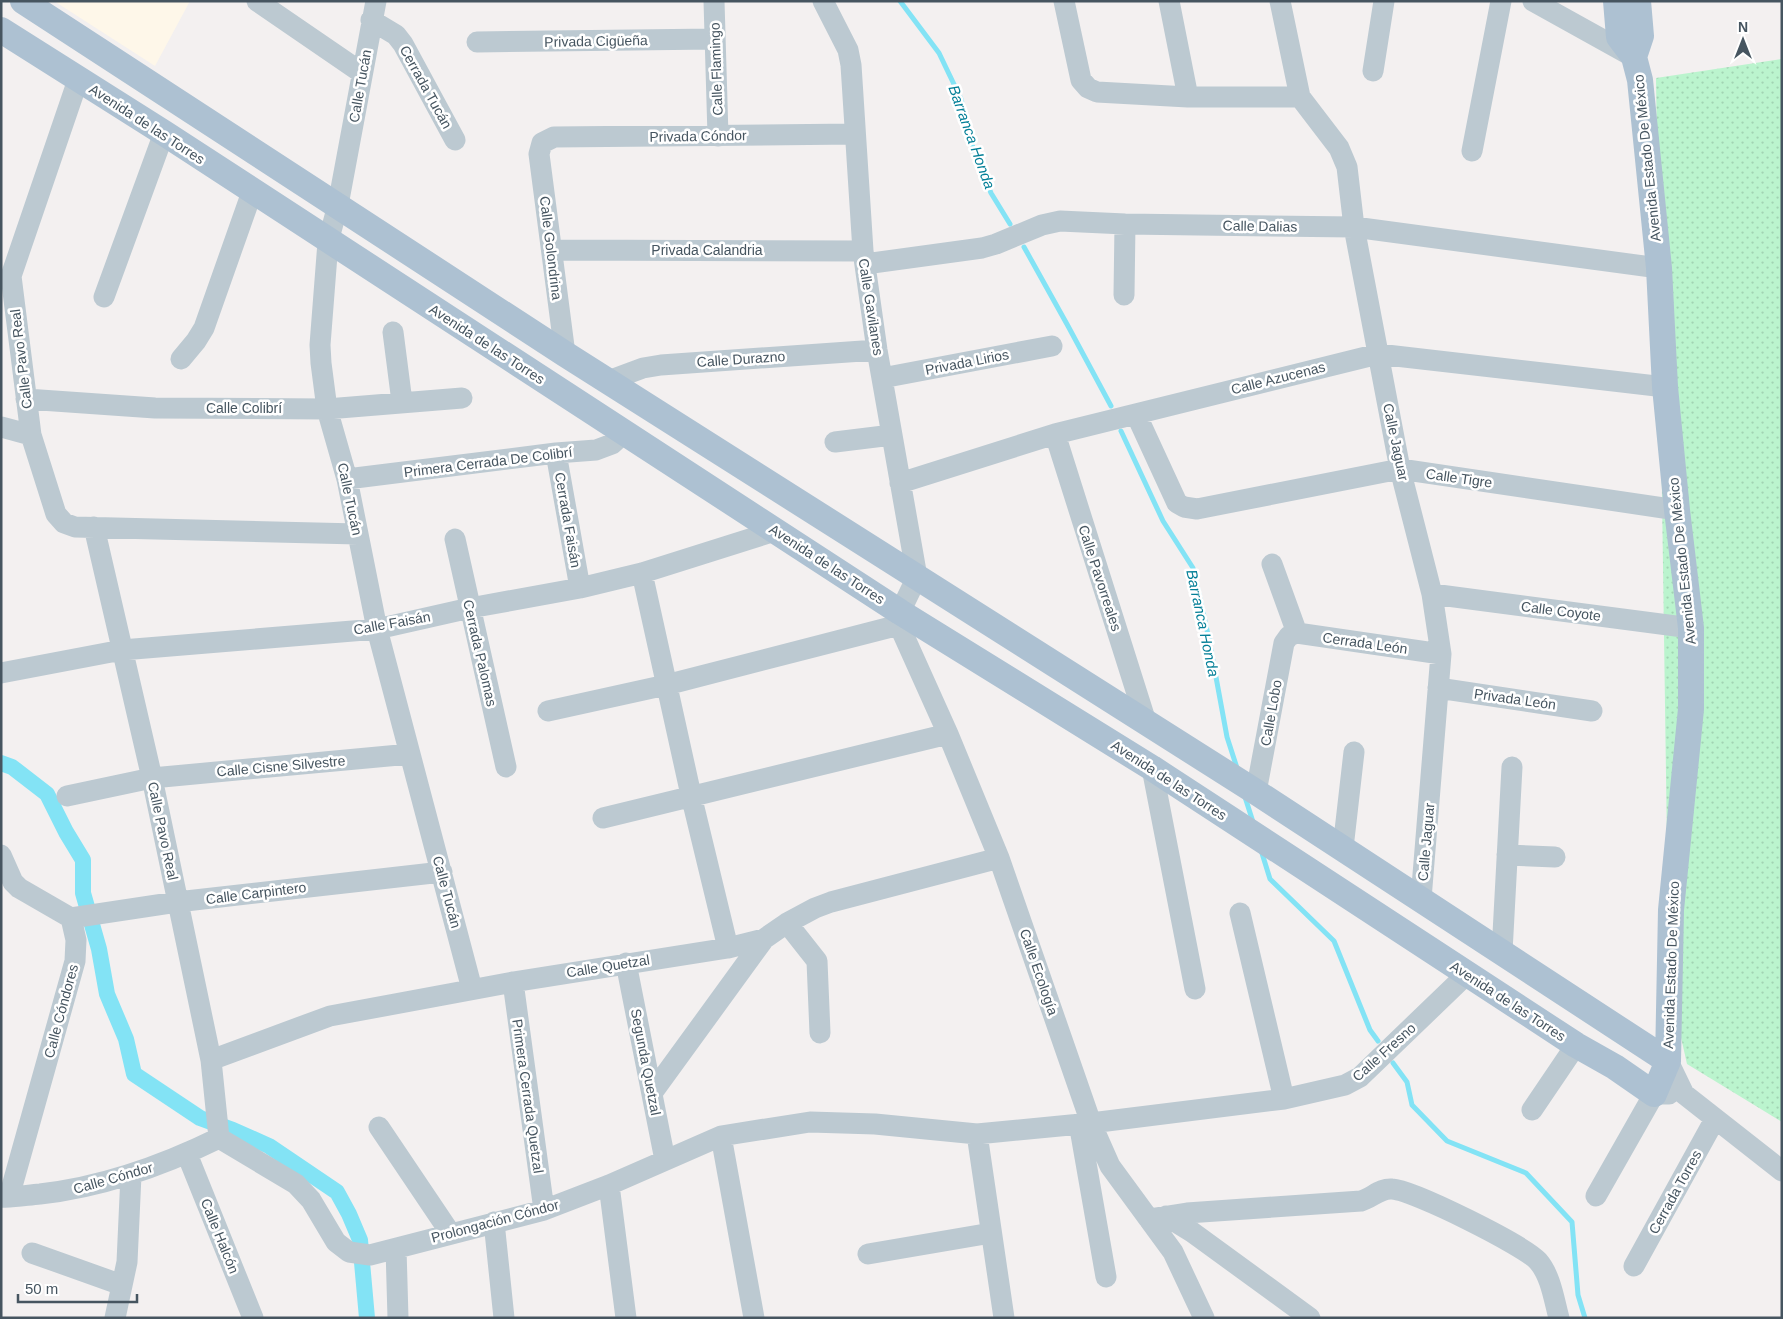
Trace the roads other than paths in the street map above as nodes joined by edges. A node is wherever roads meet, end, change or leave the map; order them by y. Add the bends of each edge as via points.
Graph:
1 (23, 1) edge
2 (256, 1) edge
3 (714, 1) edge
4 (824, 1) edge
5 (1064, 1) edge
6 (1170, 1) edge
7 (1280, 1) edge
8 (1384, 1) edge
9 (1500, 1) edge
10 (1533, 1) edge
11 (1616, 1) edge
12 (1638, 1) edge
13 (373, 11) edge
14 (1, 30) edge
15 (714, 39) junction
16 (477, 42) dead end
17 (1634, 57) junction
18 (1373, 71) dead end
19 (362, 73) junction
20 (78, 80) junction
21 (1188, 97) junction
22 (1300, 97) junction
23 (164, 133) junction
24 (855, 134) junction
25 (718, 136) junction
26 (455, 140) dead end
27 (542, 143) joint
28 (1472, 151) dead end
29 (252, 192) junction
30 (338, 205) junction
31 (1125, 224) junction
32 (1354, 227) junction
33 (328, 242) junction
34 (552, 250) junction
35 (864, 257) junction
36 (1659, 268) junction
37 (6, 275) edge
38 (1124, 295) dead end
39 (104, 297) dead end
40 (393, 332) dead end
41 (1052, 346) dead end
42 (877, 350) junction
43 (565, 354) junction
44 (1378, 354) junction
45 (182, 359) dead end
46 (882, 378) junction
47 (608, 381) junction
48 (1665, 387) junction
49 (462, 398) dead end
50 (26, 399) junction
51 (402, 402) junction
52 (327, 409) junction
53 (1136, 414) junction
54 (1, 427) edge
55 (624, 433) junction
56 (1054, 434) junction
57 (31, 435) junction
58 (892, 435) junction
59 (835, 442) dead end
60 (556, 453) junction
61 (1400, 469) junction
62 (348, 479) junction
63 (900, 484) junction
64 (1677, 510) junction
65 (94, 527) junction
66 (775, 531) junction
67 (358, 534) junction
68 (455, 539) dead end
69 (1272, 564) dead end
70 (642, 573) junction
71 (917, 577) junction
72 (580, 588) junction
73 (1432, 594) junction
74 (470, 608) junction
75 (900, 619) junction
76 (1691, 628) junction
77 (377, 629) junction
78 (1293, 634) junction
79 (122, 650) junction
80 (1441, 654) junction
81 (1, 673) edge
82 (666, 685) junction
83 (1438, 688) junction
84 (1592, 711) dead end
85 (548, 712) dead end
86 (1146, 722) junction
87 (948, 734) junction
88 (1354, 752) dead end
89 (410, 754) junction
90 (506, 767) dead end
91 (1512, 767) dead end
92 (1152, 768) junction
93 (152, 778) junction
94 (1256, 792) junction
95 (691, 795) junction
96 (67, 796) dead end
97 (603, 818) dead end
98 (1343, 848) junction
99 (1, 855) edge
100 (1507, 855) junction
101 (999, 858) junction
102 (1555, 858) dead end
103 (442, 872) junction
104 (1421, 899) junction
105 (177, 902) junction
106 (1240, 913) dead end
107 (70, 918) junction
108 (787, 923) junction
109 (764, 939) junction
110 (728, 948) junction
111 (1502, 952) junction
112 (626, 963) junction
113 (1467, 974) junction
114 (513, 982) junction
115 (472, 989) junction
116 (1195, 989) dead end
117 (820, 1033) dead end
118 (1576, 1045) junction
119 (211, 1060) junction
120 (1668, 1061) junction
121 (652, 1092) junction
122 (1654, 1094) junction
123 (1684, 1094) junction
124 (1284, 1099) junction
125 (1532, 1110) dead end
126 (1715, 1119) junction
127 (1085, 1123) junction
128 (379, 1127) dead end
129 (218, 1134) junction
130 (976, 1134) junction
131 (721, 1136) junction
132 (187, 1154) junction
133 (666, 1160) junction
134 (1782, 1172) edge
135 (131, 1175) junction
136 (609, 1185) junction
137 (1596, 1196) dead end
138 (5, 1197) edge
139 (544, 1210) junction
140 (1158, 1218) junction
141 (494, 1222) junction
142 (991, 1233) junction
143 (451, 1234) junction
144 (396, 1248) junction
145 (32, 1253) dead end
146 (868, 1254) dead end
147 (1634, 1266) dead end
148 (1106, 1277) dead end
149 (122, 1285) junction
150 (115, 1318) edge
151 (253, 1318) edge
152 (398, 1318) edge
153 (504, 1318) edge
154 (626, 1318) edge
155 (754, 1318) edge
156 (1004, 1318) edge
157 (1204, 1318) edge
158 (1310, 1318) edge
159 (1559, 1318) edge

1 - 30 main road
2 - 19 street
3 - 15 street, Calle Flamingo
4 - 24 street, Calle Gavilanes via 848,50
5 - 21 street via 1081,80 1088,88 1097,92
6 - 21 street
7 - 22 street, Calle Jaguar
8 - 18 street
9 - 28 street
10 - 17 street
11 - 17 main road, Avenida Estado De México via 1619,37
12 - 17 main road, Avenida Estado De México via 1641,36
13 - 19 street, Calle Tucán
13 - 26 street, Cerrada Tucán via 402,44
14 - 20 main road, Avenida de las Torres
15 - 16 street, Privada Cigüeña
15 - 25 street, Calle Flamingo
17 - 36 main road, Avenida Estado De México via 1640,80
19 - 30 street, Calle Tucán
20 - 23 main road, Avenida de las Torres
20 - 37 street, Calle Pavo Real
21 - 22 street
22 - 32 street, Calle Jaguar via 1339,148 1347,167
23 - 29 main road, Avenida de las Torres
23 - 39 street
24 - 25 street, Privada Cóndor
24 - 35 street, Calle Gavilanes
25 - 27 street, Privada Cóndor via 554,137
27 - 34 street, Calle Golondrina via 539,154
29 - 33 main road, Avenida de las Torres
29 - 45 street via 204,328
30 - 33 street, Calle Tucán
30 - 43 main road
31 - 32 street, Calle Dalias
31 - 35 street, Calle Dalias via 1060,221 982,248
31 - 38 street
32 - 36 street, Calle Dalias
32 - 44 street, Calle Jaguar
33 - 52 street, Calle Tucán via 320,345
33 - 55 main road, Avenida de las Torres
34 - 35 street, Privada Calandria
34 - 43 street, Calle Golondrina
35 - 42 street, Calle Gavilanes
36 - 48 main road, Avenida Estado De México
37 - 50 street, Calle Pavo Real
40 - 51 street
41 - 46 street, Privada Lirios
42 - 46 street, Calle Gavilanes
42 - 47 street, Calle Durazno via 661,365
43 - 47 main road
44 - 48 street, Calle Azucenas
44 - 53 street, Calle Azucenas
44 - 61 street, Calle Jaguar
46 - 58 street, Calle Gavilanes
47 - 71 main road
48 - 64 main road, Avenida Estado De México
49 - 51 street, Calle Colibrí
50 - 52 street, Calle Colibrí via 155,408
50 - 57 street, Calle Pavo Real
51 - 52 street, Calle Colibrí
52 - 62 street, Calle Tucán
53 - 56 street, Calle Azucenas
53 - 61 street, Calle Tigre via 1177,503 1184,507 1197,509
54 - 57 street
55 - 60 street, Primera Cerrada De Colibrí via 612,444 596,450
55 - 66 main road, Avenida de las Torres
56 - 63 street, Calle Azucenas
56 - 86 street, Calle Pavorreales
57 - 65 street, Calle Pavo Real via 56,514 64,523 74,527
58 - 59 street
58 - 63 street, Calle Gavilanes
60 - 62 street, Primera Cerrada De Colibrí
60 - 72 street, Cerrada Faisán
61 - 64 street, Calle Tigre
61 - 73 street, Calle Jaguar
62 - 67 street, Calle Tucán
63 - 71 street, Calle Gavilanes
64 - 76 main road, Avenida Estado De México
65 - 67 street
65 - 79 street, Calle Pavo Real
66 - 70 street, Calle Faisán
66 - 75 main road, Avenida de las Torres
67 - 77 street, Calle Tucán
68 - 74 street, Cerrada Palomas
69 - 78 street
70 - 72 street, Calle Faisán
70 - 82 street
71 - 75 street
71 - 86 main road
72 - 74 street, Calle Faisán
73 - 76 street, Calle Coyote
73 - 80 street, Calle Jaguar
74 - 77 street, Calle Faisán
74 - 90 street, Cerrada Palomas
75 - 82 street
75 - 87 street, Calle Ecología
75 - 92 main road, Avenida de las Torres
76 - 120 main road, Avenida Estado De México via 1691,709 1671,910
77 - 79 street, Calle Faisán
77 - 89 street, Calle Tucán
78 - 80 street, Cerrada León
78 - 94 street, Calle Lobo via 1284,643
79 - 81 street, Calle Faisán
79 - 93 street, Calle Pavo Real
80 - 83 street, Calle Jaguar
82 - 85 street
82 - 95 street
83 - 84 street, Privada León
83 - 104 street, Calle Jaguar
86 - 94 main road
87 - 95 street
87 - 101 street, Calle Ecología
88 - 98 street
89 - 93 street, Calle Cisne Silvestre
89 - 103 street, Calle Tucán
91 - 100 street
92 - 113 main road, Avenida de las Torres
92 - 116 street
93 - 96 street, Calle Cisne Silvestre
93 - 105 street, Calle Pavo Real
94 - 98 main road
95 - 97 street
95 - 110 street
98 - 104 main road
99 - 107 street via 19,888
100 - 102 street
100 - 111 street
101 - 108 street, Calle Quetzal via 831,902
101 - 127 street, Calle Ecología
103 - 105 street, Calle Carpintero
103 - 115 street, Calle Tucán
104 - 111 main road
105 - 107 street, Calle Carpintero
105 - 119 street, Calle Pavo Real
106 - 124 street
107 - 138 street, Calle Cóndores via 76,940 75,961
108 - 109 street, Calle Quetzal
108 - 117 street via 817,961
109 - 110 street, Calle Quetzal
109 - 121 street
110 - 112 street, Calle Quetzal
111 - 120 main road
112 - 114 street, Calle Quetzal
112 - 121 street, Segunda Quetzal
113 - 118 main road, Avenida de las Torres
113 - 124 street, Calle Fresno via 1360,1077 1345,1085
114 - 115 street, Calle Quetzal
114 - 139 street, Primera Cerrada Quetzal
115 - 119 street, Calle Quetzal via 330,1016
118 - 122 main road, Avenida de las Torres
118 - 125 street
119 - 129 street, Calle Pavo Real
120 - 122 main road, Avenida Estado De México
120 - 123 street
121 - 133 street, Segunda Quetzal
122 - 123 street
122 - 137 street
123 - 126 street
124 - 127 street, Calle Fresno
126 - 134 street
126 - 147 street, Cerrada Torres
127 - 130 street, Calle Fresno
127 - 140 street, Calle Ecología via 1110,1166
127 - 148 street
128 - 143 street
129 - 132 street, Calle Cóndor
129 - 144 street, Prolongación Cóndor via 296,1184 311,1200 336,1242 349,1252 370,1254
130 - 131 street, Prolongación Cóndor via 875,1124 810,1122
130 - 142 street
131 - 133 street, Prolongación Cóndor
131 - 155 street
132 - 135 street, Calle Cóndor
132 - 151 street, Calle Halcón
133 - 136 street, Prolongación Cóndor
135 - 138 street, Calle Cóndor via 68,1191
135 - 149 street via 127,1262
136 - 139 street, Prolongación Cóndor
136 - 154 street
139 - 141 street, Prolongación Cóndor
140 - 157 street, Calle Ecología
140 - 158 street via 1192,1232
140 - 159 street via 1187,1213 1361,1201 1381,1190 1394,1188 1441,1206 1531,1254 1545,1272
141 - 143 street, Prolongación Cóndor
141 - 153 street
142 - 146 street
142 - 156 street
143 - 144 street, Prolongación Cóndor
144 - 152 street
145 - 149 street
149 - 150 street

